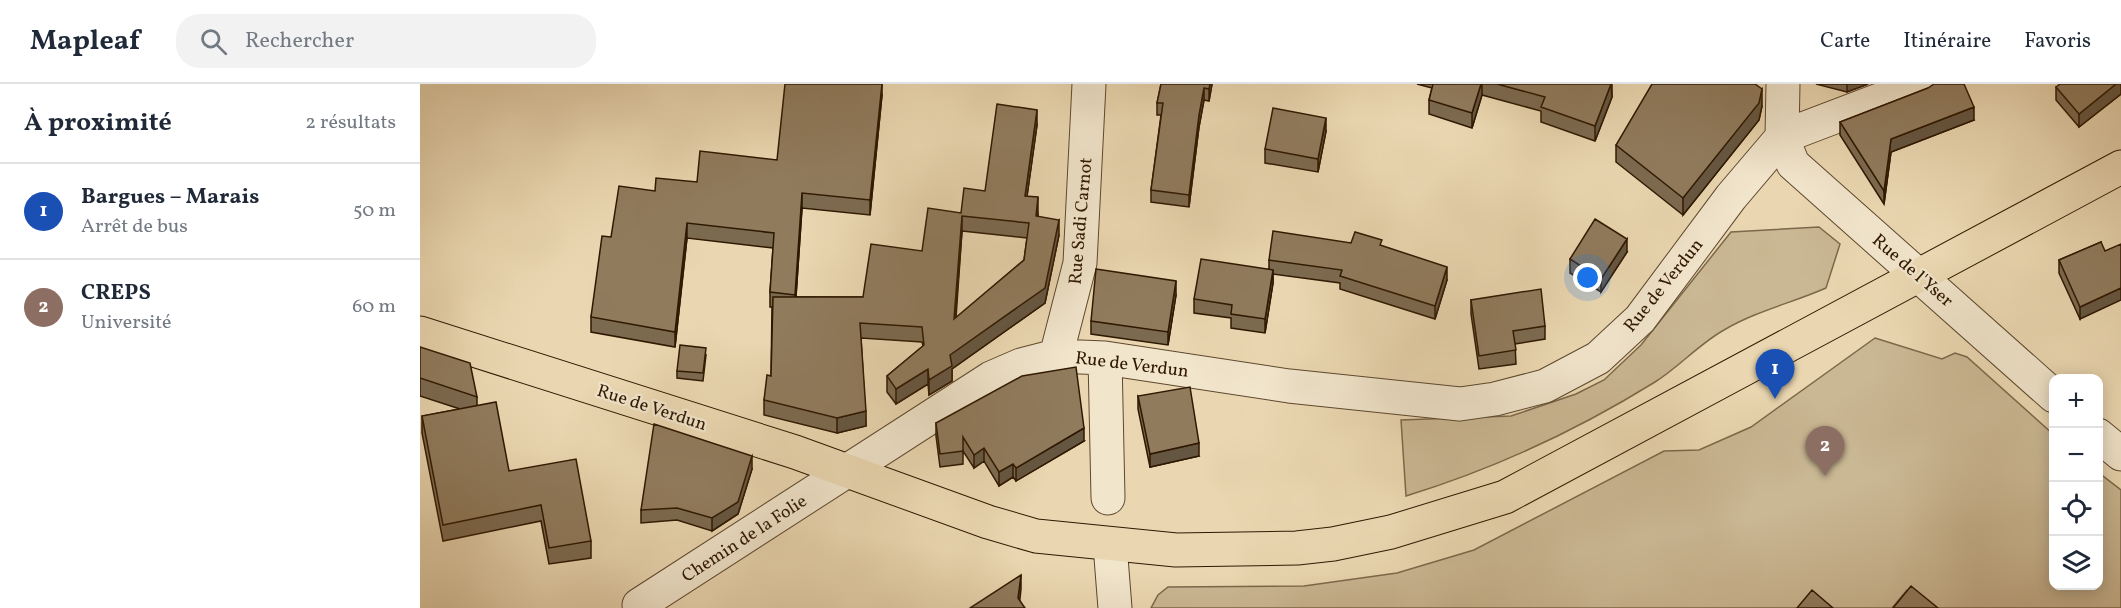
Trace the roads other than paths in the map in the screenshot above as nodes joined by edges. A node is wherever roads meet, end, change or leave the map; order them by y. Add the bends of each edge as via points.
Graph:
1 (1089, 84) edge
2 (1784, 84) edge
3 (1921, 84) edge
4 (1782, 137) junction
5 (2121, 167) edge
6 (1918, 275) junction
7 (420, 333) edge
8 (1056, 356) junction
9 (1105, 358) junction
10 (2049, 392) edge
11 (2103, 439) edge
12 (2121, 454) edge
13 (848, 471) junction
14 (1108, 498) dead end
15 (1110, 545) junction
16 (639, 605) dead end
17 (1115, 608) edge

1 - 8 street, Rue Sadi Carnot via 1081,253
2 - 4 street
3 - 4 street
4 - 6 street, Rue de l'Yser via 1793,164
4 - 9 street, Rue de Verdun via 1731,197 1640,319 1598,358 1545,386 1460,404 1290,386
5 - 6 main road
6 - 10 street, Rue de l'Yser
6 - 15 main road via 1564,467 1481,506 1361,539 1297,548 1176,550
7 - 13 main road, Rue de Verdun
8 - 9 street, Rue de Verdun
8 - 13 street, Rue de Verdun via 991,378
9 - 14 street
11 - 12 street
13 - 15 main road via 1035,536
13 - 16 street, Chemin de la Folie
15 - 17 street

